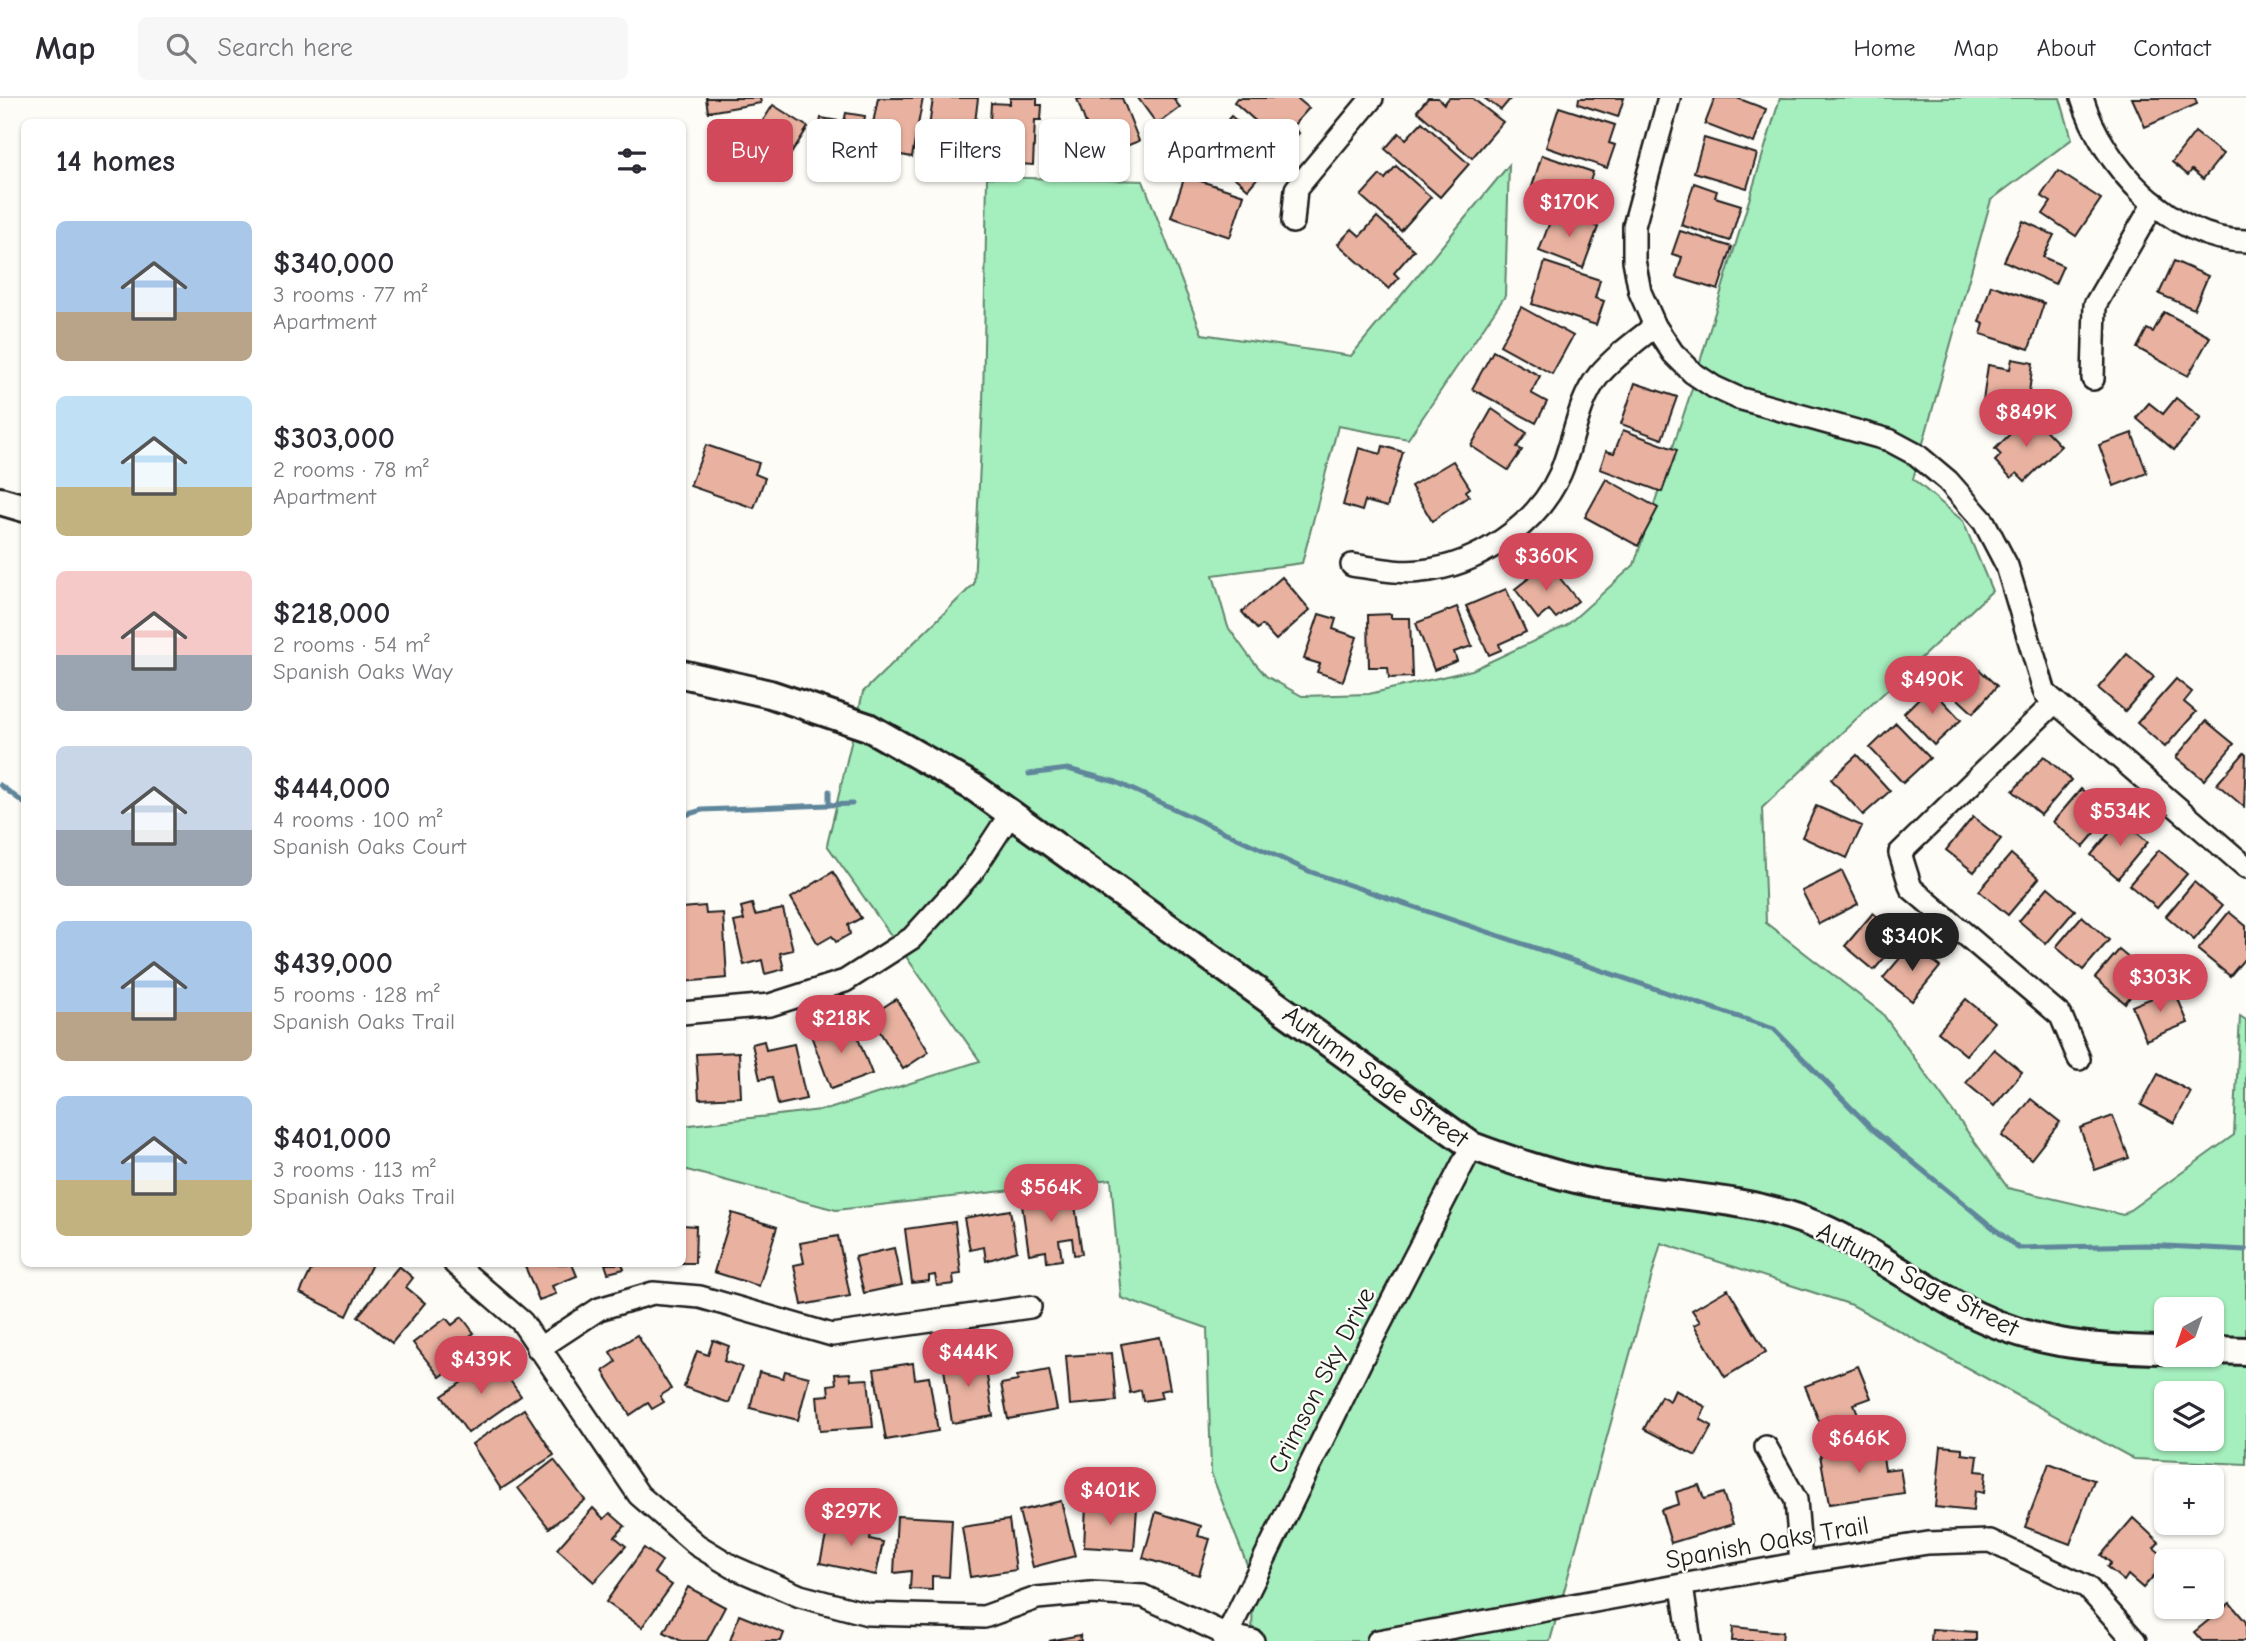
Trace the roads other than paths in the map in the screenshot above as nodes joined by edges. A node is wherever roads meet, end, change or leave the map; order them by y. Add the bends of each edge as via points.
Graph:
1 (1372, 98) edge
2 (1669, 98) edge
3 (2082, 98) edge
4 (2154, 203) junction
5 (1293, 222) dead end
6 (2246, 241) edge
7 (1655, 326) junction
8 (2093, 379) dead end
9 (0, 501) edge
10 (21, 507) edge
11 (1352, 565) dead end
12 (686, 675) edge
13 (2055, 702) junction
14 (1011, 813) junction
15 (2246, 867) edge
16 (686, 1013) edge
17 (2079, 1059) dead end
18 (1472, 1146) junction
19 (458, 1267) edge
20 (1030, 1307) dead end
21 (538, 1349) junction
22 (2154, 1350) edge
23 (2224, 1350) edge
24 (2246, 1351) edge
25 (1766, 1447) dead end
26 (1801, 1563) junction
27 (1682, 1586) junction
28 (1225, 1638) edge
29 (1254, 1641) edge
30 (1378, 1641) edge
31 (1690, 1641) edge
32 (2135, 1641) edge

1 - 5 street via 1296,189
2 - 7 street via 1634,226 1640,292
3 - 4 street via 2106,150 2129,181
4 - 6 street via 2208,234
4 - 8 street via 2095,305
7 - 11 street via 1598,376 1587,394 1560,473 1525,522 1474,555 1422,572
7 - 13 street via 1693,373 1714,387 1738,398 1889,440 1917,455 1948,481 1984,522 2007,566 2045,694
9 - 10 street
12 - 14 street, Autumn Sage Street via 770,694 869,727
13 - 15 street
13 - 17 street via 1900,853 1911,888 2061,1016
14 - 16 street via 973,871 912,938 845,981 770,1005
14 - 18 street, Autumn Sage Street
18 - 22 street, Autumn Sage Street via 1532,1168 1595,1183 1747,1206 1804,1220 1894,1266 1956,1305 2030,1336 2081,1347
18 - 28 street, Crimson Sky Drive
19 - 21 street via 522,1322
20 - 21 street via 832,1335 700,1297 653,1293 599,1309
21 - 28 street via 639,1494 696,1545 733,1567 800,1595 868,1614 984,1617 1037,1598 1091,1593 1143,1596
23 - 24 street
25 - 26 street via 1796,1500
26 - 27 street, Spanish Oaks Trail
26 - 32 street, Spanish Oaks Trail via 1928,1543 1990,1541 2087,1587
27 - 30 street, Spanish Oaks Trail
27 - 31 street
28 - 29 street

